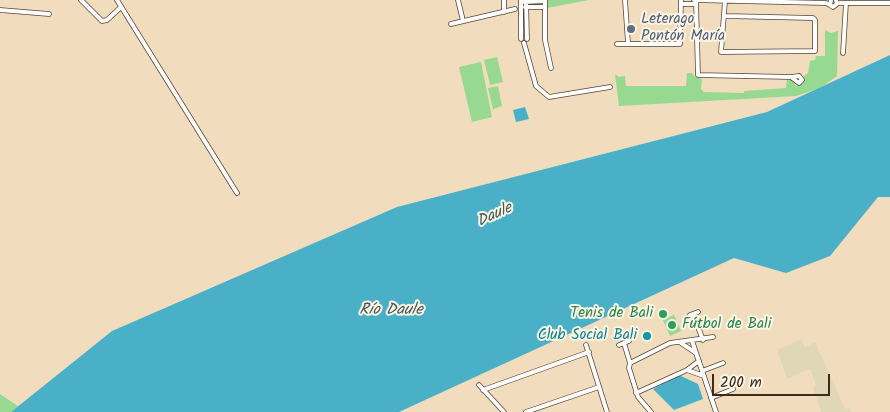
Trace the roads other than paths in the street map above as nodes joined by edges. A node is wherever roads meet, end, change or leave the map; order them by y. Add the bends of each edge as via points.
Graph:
1 (81, 0) edge
2 (117, 0) edge
3 (458, 0) edge
4 (504, 0) edge
5 (544, 0) edge
6 (625, 0) edge
7 (703, 0) edge
8 (523, 1) edge
9 (696, 1) edge
10 (725, 1) junction
11 (681, 2) edge
12 (827, 2) edge
13 (837, 2) edge
14 (846, 3) junction
15 (890, 4) edge
16 (121, 7) junction
17 (526, 7) junction
18 (545, 7) junction
19 (515, 9) dead end
20 (0, 10) edge
21 (504, 12) junction
22 (49, 14) dead end
23 (725, 16) junction
24 (463, 21) junction
25 (451, 24) dead end
26 (524, 41) junction
27 (628, 43) junction
28 (617, 44) dead end
29 (843, 53) dead end
30 (551, 68) dead end
31 (791, 77) dead end
32 (610, 87) dead end
33 (236, 193) dead end
34 (694, 314) dead end
35 (713, 337) dead end
36 (703, 340) junction
37 (692, 341) junction
38 (629, 342) dead end
39 (681, 343) junction
40 (586, 345) dead end
41 (589, 352) junction
42 (696, 353) junction
43 (699, 361) junction
44 (630, 363) junction
45 (724, 363) dead end
46 (687, 370) junction
47 (702, 371) junction
48 (704, 376) junction
49 (479, 385) dead end
50 (599, 387) junction
51 (733, 389) dead end
52 (483, 390) junction
53 (636, 392) junction
54 (711, 398) junction
55 (504, 412) edge
56 (526, 412) edge
57 (607, 412) edge
58 (651, 412) edge
59 (716, 412) edge

1 - 16 street via 102,21
2 - 16 street
3 - 24 street
4 - 21 street
5 - 8 street
5 - 18 street
6 - 27 street
7 - 9 street
7 - 10 street
8 - 17 street
8 - 26 street
9 - 11 street
9 - 31 street via 698,75
10 - 12 street
10 - 23 street
11 - 27 street via 680,44
12 - 13 street
13 - 14 street
14 - 15 street
14 - 29 street
16 - 33 street
17 - 18 street
17 - 26 street
18 - 30 street
19 - 21 street
20 - 22 street
21 - 24 street
23 - 23 street via 722,19 721,52 814,52 813,18
24 - 25 street
26 - 32 street via 536,86 550,98
27 - 28 street
34 - 36 street
35 - 36 street
36 - 37 street
37 - 39 street
37 - 42 street
38 - 44 street via 621,344
39 - 42 street
39 - 44 street via 666,345
40 - 41 street
41 - 50 street
41 - 52 street
42 - 43 street
43 - 46 street
43 - 47 street
44 - 53 street
45 - 47 street
46 - 48 street
46 - 53 street
47 - 48 street
48 - 54 street
49 - 52 street
50 - 56 street
50 - 57 street
51 - 54 street
52 - 55 street
53 - 58 street
54 - 59 street

